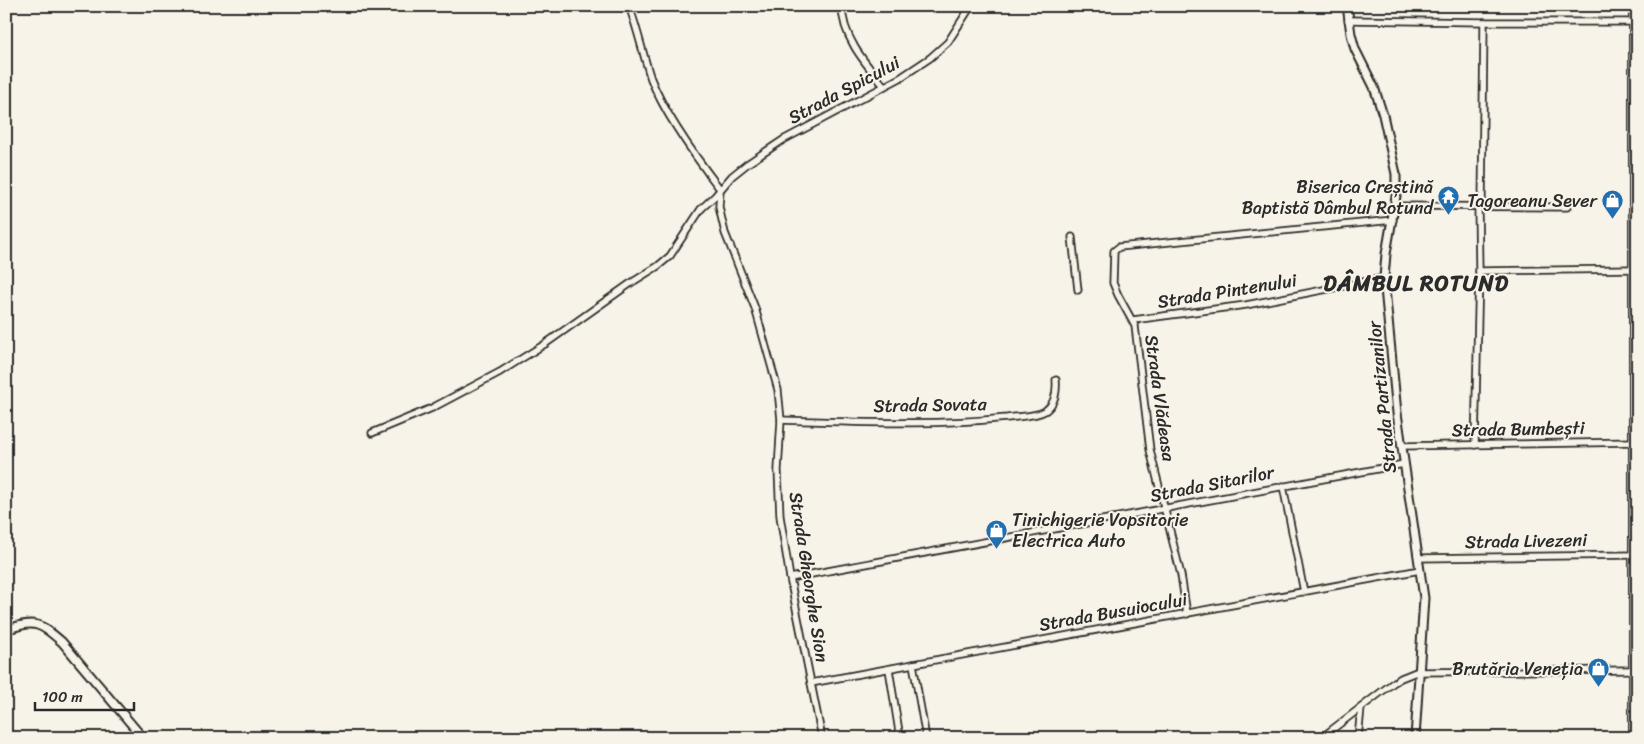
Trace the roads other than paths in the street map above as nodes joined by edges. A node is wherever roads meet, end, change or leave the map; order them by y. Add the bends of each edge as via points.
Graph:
1 (629, 6) edge
2 (842, 6) edge
3 (971, 6) edge
4 (1347, 6) edge
5 (1634, 6) edge
6 (1348, 20) junction
7 (1484, 22) junction
8 (1634, 22) junction
9 (884, 86) junction
10 (1636, 113) edge
11 (720, 189) junction
12 (1395, 206) junction
13 (1480, 206) junction
14 (1567, 207) dead end
15 (1393, 220) junction
16 (1072, 237) dead end
17 (1637, 252) edge
18 (1635, 268) junction
19 (1479, 271) junction
20 (1384, 278) junction
21 (1078, 290) dead end
22 (1133, 320) junction
23 (1056, 380) dead end
24 (781, 420) junction
25 (372, 433) dead end
26 (1636, 442) edge
27 (1475, 445) junction
28 (1401, 446) junction
29 (1404, 464) junction
30 (1283, 486) junction
31 (1164, 509) junction
32 (1636, 555) edge
33 (1418, 558) junction
34 (1420, 570) junction
35 (790, 578) junction
36 (1304, 592) junction
37 (1187, 614) junction
38 (6, 630) edge
39 (1636, 648) edge
40 (913, 664) junction
41 (889, 669) junction
42 (1634, 670) junction
43 (1420, 672) junction
44 (811, 684) junction
45 (1361, 708) junction
46 (137, 731) junction
47 (1325, 736) edge
48 (130, 738) edge
49 (143, 738) edge
50 (822, 738) edge
51 (900, 738) edge
52 (926, 738) edge
53 (1358, 738) edge
54 (1415, 738) edge
55 (1634, 738) edge

1 - 11 street via 661,100
2 - 9 street via 845,29
3 - 9 street, Strada Spicului via 948,42 930,58
4 - 6 street, Strada Partizanilor
5 - 8 main road
6 - 7 street
6 - 12 street, Strada Partizanilor via 1355,49 1374,87 1385,123 1396,174
7 - 8 street
7 - 13 street
8 - 10 main road
9 - 11 street, Strada Spicului via 761,153
10 - 17 main road
11 - 24 street, Strada Gheorghe Sion via 719,207 725,233 755,308 778,390
11 - 25 street, Strada Spicului via 695,217 670,256 658,266 500,372 432,408
12 - 13 street
12 - 15 street, Strada Partizanilor
13 - 14 street
13 - 19 street
15 - 20 street, Strada Partizanilor
15 - 22 street, Strada Vlădeasa via 1119,247 1115,249 1112,275 1115,289
16 - 21 street
17 - 18 main road
18 - 19 street
18 - 26 main road
19 - 27 street
20 - 22 street, Strada Pintenului via 1246,305
20 - 28 street, Strada Partizanilor
22 - 31 street, Strada Vlădeasa via 1150,450
23 - 24 street, Strada Sovata via 1056,396 1052,404 1046,410 1030,415 940,423
24 - 35 street, Strada Gheorghe Sion via 780,516
26 - 27 street, Strada Bumbești
26 - 32 main road
27 - 28 street, Strada Bumbești
28 - 29 street, Strada Partizanilor
29 - 30 street, Strada Sitarilor
29 - 33 street, Strada Partizanilor
30 - 31 street, Strada Sitarilor
30 - 36 street
31 - 35 street, Strada Sitarilor
31 - 37 street, Strada Vlădeasa
32 - 33 street, Strada Livezeni
32 - 39 main road
33 - 34 street, Strada Partizanilor
34 - 36 street, Strada Busuiocului
34 - 43 street, Strada Partizanilor via 1424,598
35 - 44 street, Strada Gheorghe Sion
36 - 37 street, Strada Busuiocului
37 - 40 street, Strada Busuiocului
38 - 46 street via 30,623 48,629
39 - 42 main road
40 - 41 street, Strada Busuiocului
40 - 52 street
41 - 44 street, Strada Busuiocului
41 - 51 street
42 - 43 street
42 - 55 main road
43 - 45 street via 1401,678
43 - 54 street, Strada Partizanilor
44 - 50 street, Strada Gheorghe Sion
45 - 47 street
45 - 53 street
46 - 48 street
46 - 49 street

